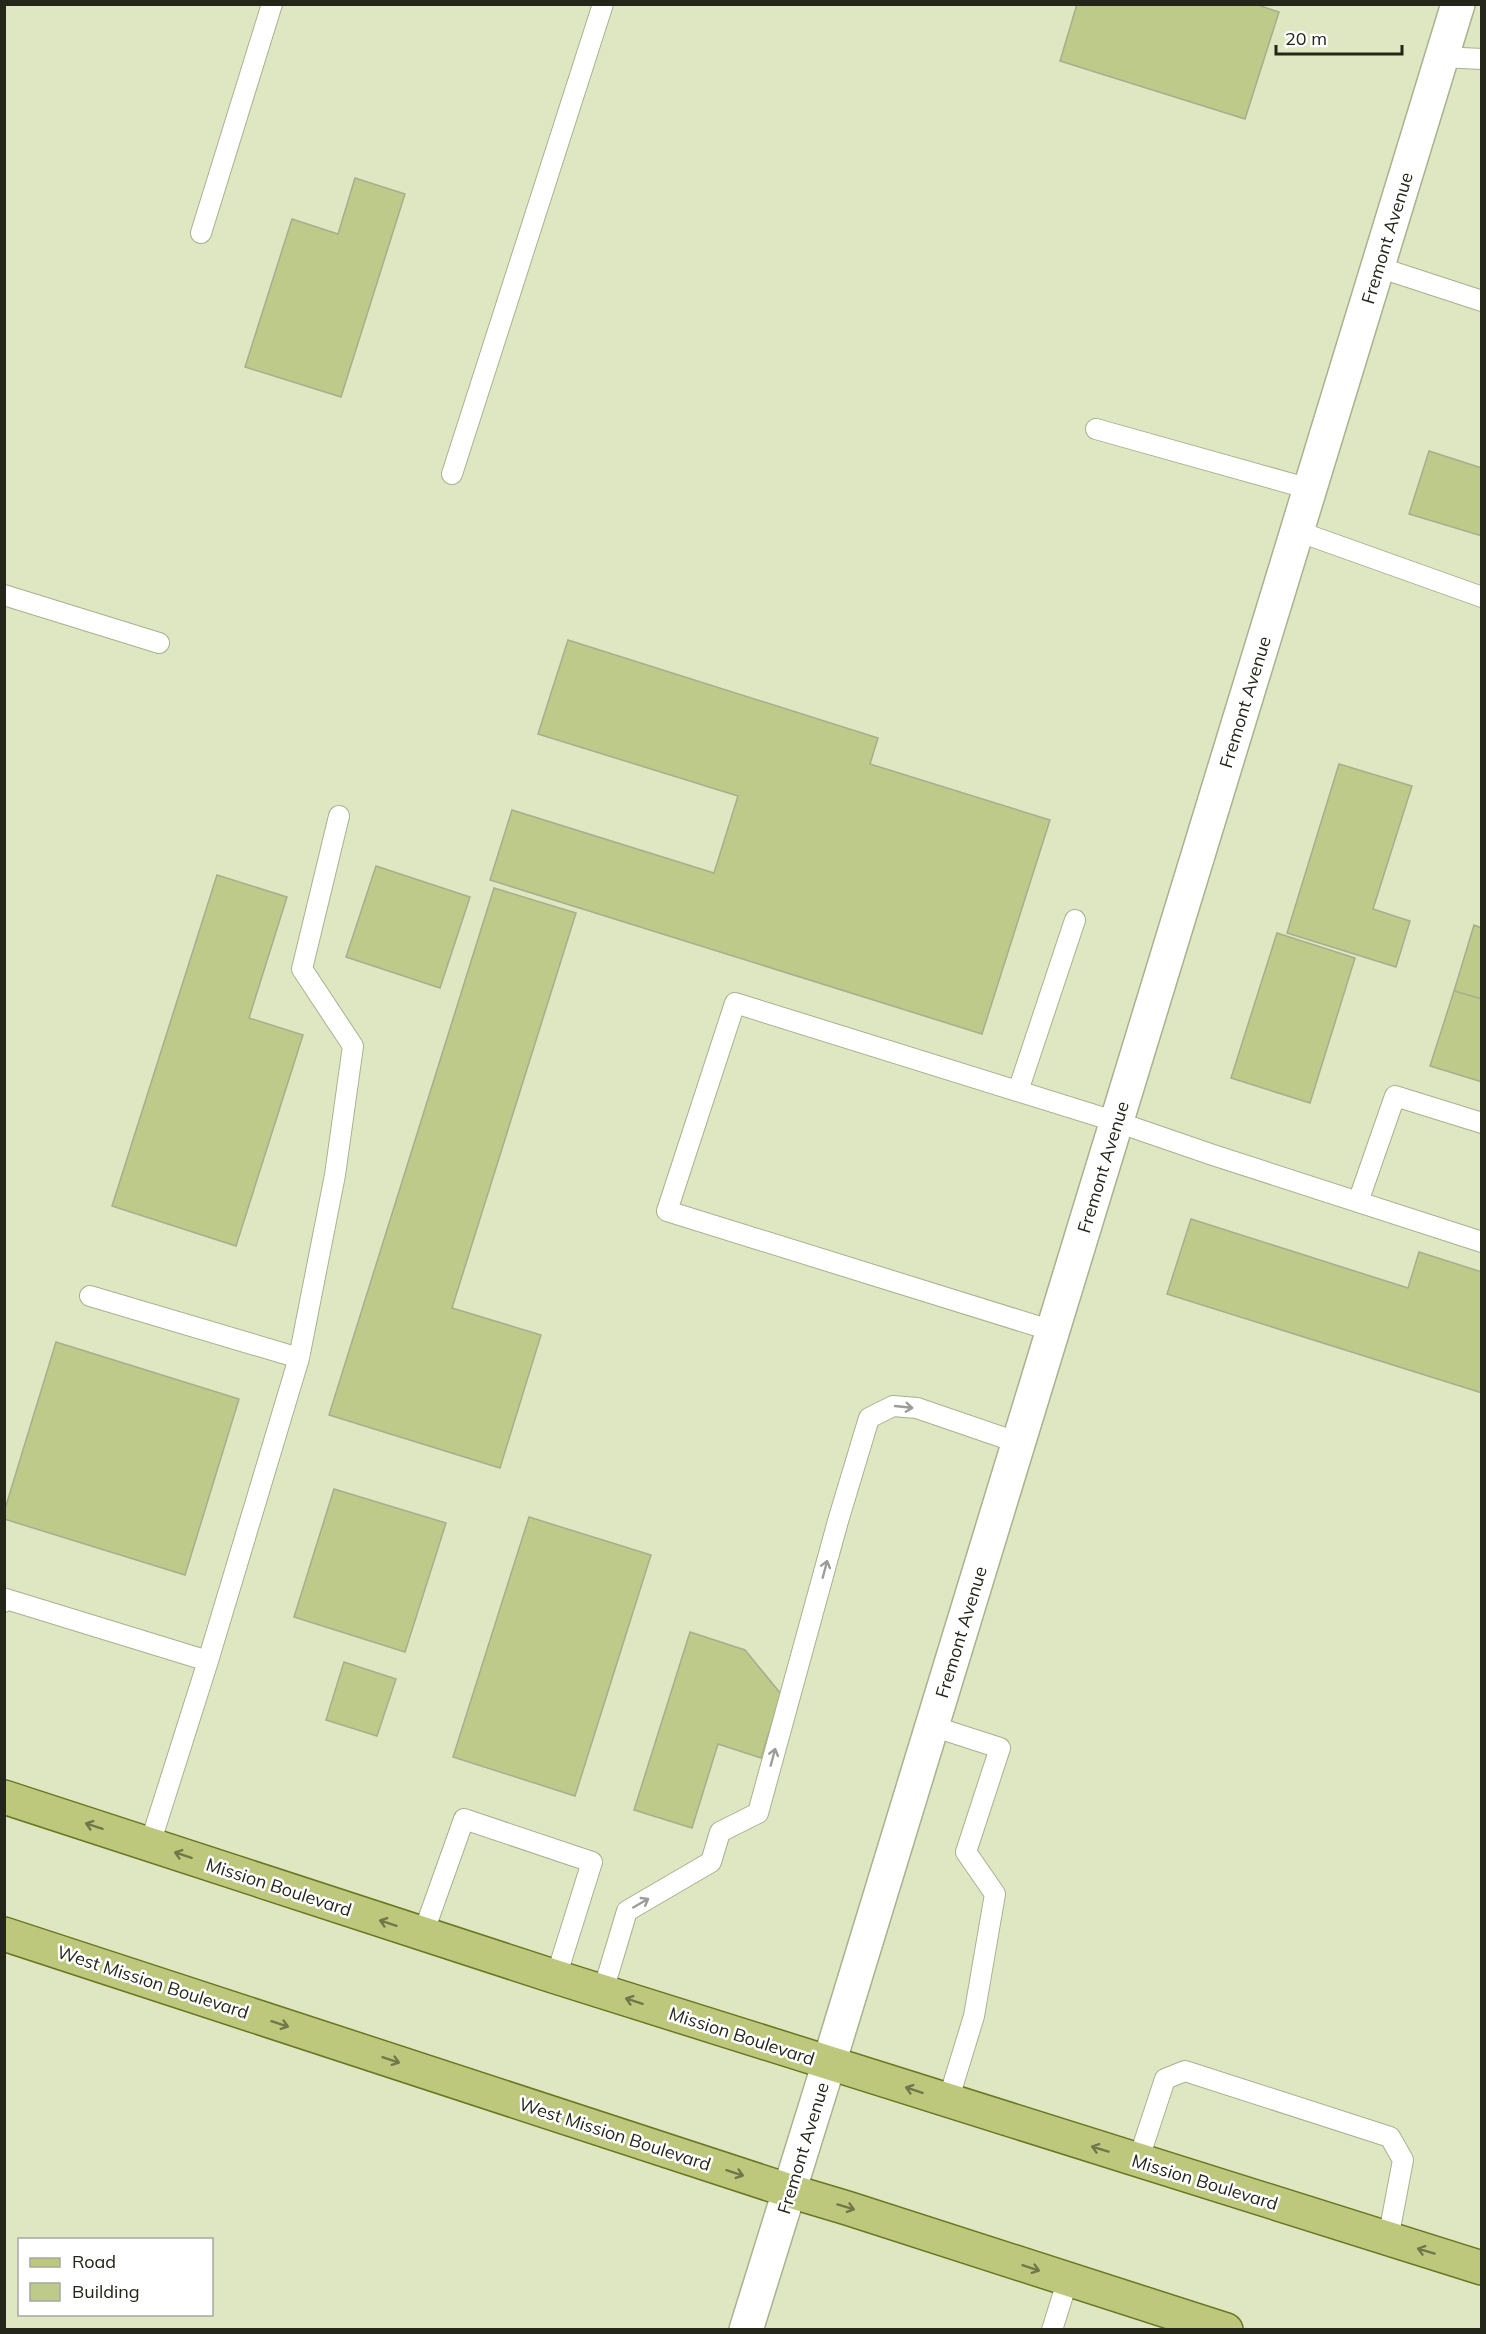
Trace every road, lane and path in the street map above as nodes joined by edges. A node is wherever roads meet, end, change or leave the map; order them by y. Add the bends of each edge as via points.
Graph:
1 (272, 4) edge
2 (603, 4) edge
3 (1458, 4) edge
4 (1442, 57) junction
5 (1482, 59) edge
6 (201, 232) dead end
7 (1378, 267) junction
8 (1482, 301) edge
9 (1096, 429) dead end
10 (452, 474) dead end
11 (1310, 489) junction
12 (1297, 531) junction
13 (4, 595) edge
14 (1482, 597) edge
15 (159, 643) dead end
16 (339, 816) dead end
17 (1075, 920) dead end
18 (1018, 1091) junction
19 (1117, 1122) junction
20 (1482, 1123) edge
21 (1358, 1202) junction
22 (1482, 1242) edge
23 (90, 1296) dead end
24 (1053, 1331) junction
25 (299, 1358) junction
26 (1019, 1443) junction
27 (4, 1602) edge
28 (208, 1661) junction
29 (932, 1726) junction
30 (4, 1797) edge
31 (150, 1844) junction
32 (4, 1934) edge
33 (423, 1934) junction
34 (556, 1977) junction
35 (603, 1991) junction
36 (829, 2063) junction
37 (948, 2101) junction
38 (1138, 2161) junction
39 (790, 2191) junction
40 (1388, 2239) junction
41 (1482, 2268) edge
42 (1068, 2279) junction
43 (746, 2330) edge
44 (1052, 2330) edge
45 (1226, 2330) edge

1 - 6 lane
2 - 10 lane
3 - 4 street, Fremont Avenue
4 - 5 lane
4 - 7 street, Fremont Avenue
7 - 8 lane
7 - 11 street, Fremont Avenue
9 - 11 lane
11 - 12 street, Fremont Avenue
12 - 14 lane
12 - 19 street, Fremont Avenue
13 - 15 lane
16 - 25 lane via 302,969 354,1046 335,1175
17 - 18 lane
18 - 19 lane
18 - 24 lane via 735,1003 667,1210
19 - 21 lane
19 - 24 street, Fremont Avenue
20 - 21 lane via 1395,1096
21 - 22 lane
23 - 25 lane
24 - 26 street, Fremont Avenue
25 - 28 lane
26 - 29 street, Fremont Avenue
35 -> 26 lane via 627,1911 711,1862 720,1832 758,1813 869,1418 893,1406 917,1408
27 - 28 lane via 6,1599
28 - 31 lane
29 - 36 street, Fremont Avenue
29 - 37 lane via 1000,1748 966,1851 995,1894 974,2016
31 -> 30 main road, Mission Boulevard
33 -> 31 main road, Mission Boulevard
32 -> 39 main road, West Mission Boulevard
33 - 34 main road, Mission Boulevard
33 - 34 lane via 464,1819 592,1862
34 - 35 main road, Mission Boulevard
36 -> 35 main road, Mission Boulevard
37 -> 36 main road, Mission Boulevard
36 - 39 street, Fremont Avenue
38 -> 37 main road, Mission Boulevard
38 - 40 main road, Mission Boulevard
38 - 40 lane via 1165,2079 1185,2071 1390,2137 1403,2160
39 -> 42 main road, West Mission Boulevard
39 - 43 street, Fremont Avenue
41 -> 40 main road, Mission Boulevard
42 - 44 lane
42 - 45 main road, West Mission Boulevard

